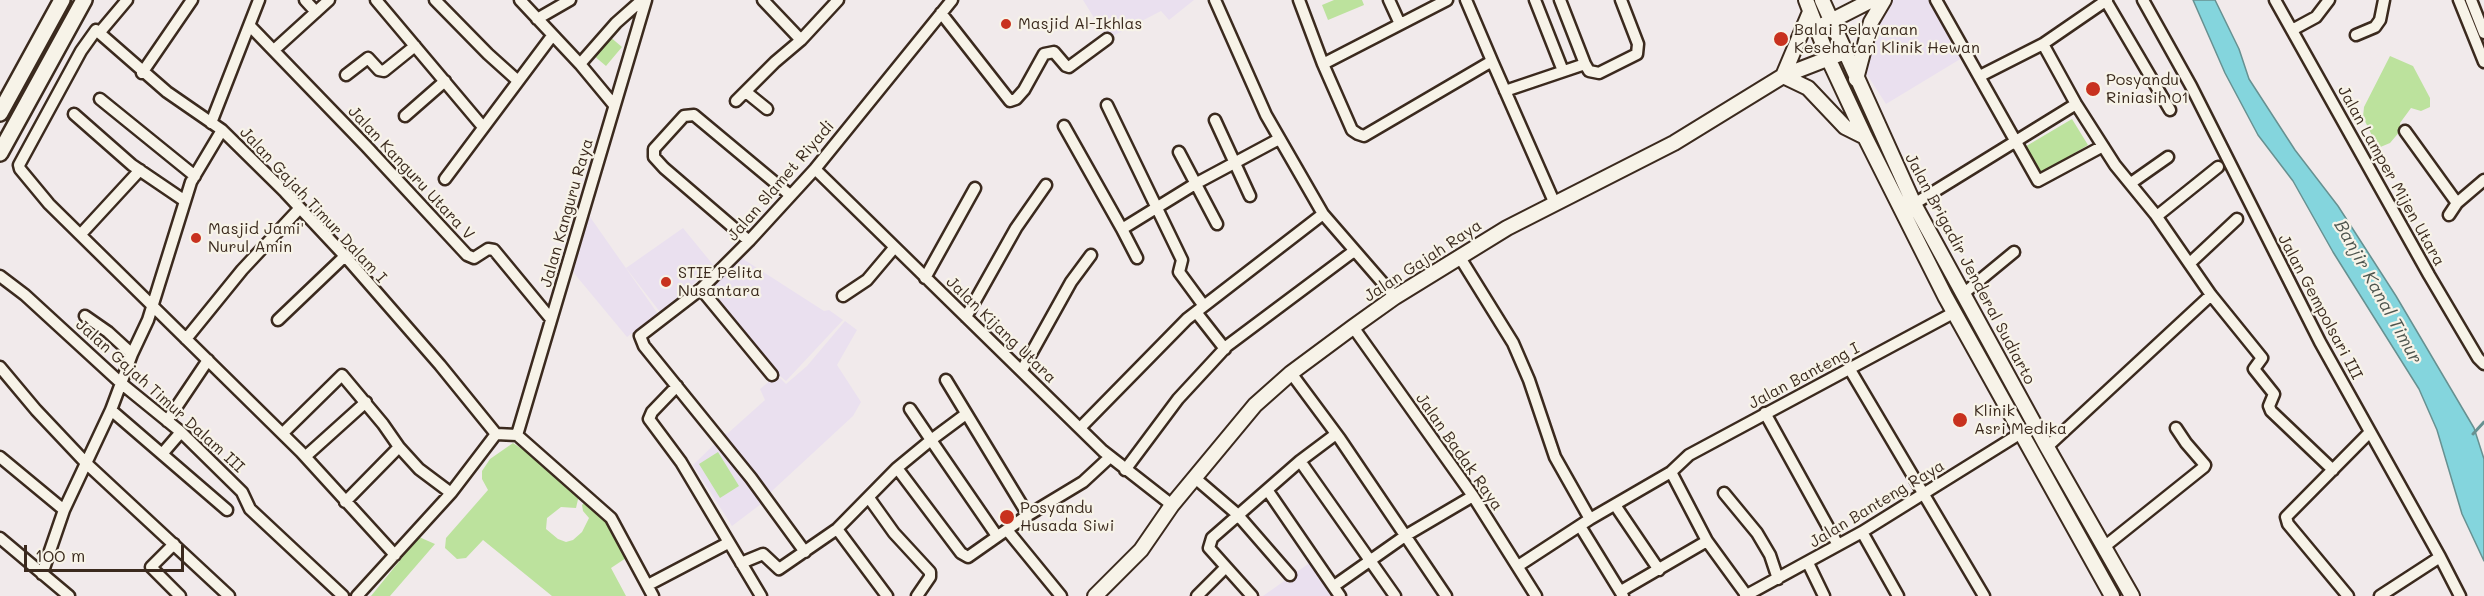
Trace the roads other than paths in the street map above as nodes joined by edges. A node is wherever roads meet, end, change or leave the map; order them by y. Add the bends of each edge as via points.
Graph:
1 (62, 0) edge
2 (84, 0) edge
3 (128, 0) edge
4 (192, 0) edge
5 (259, 0) edge
6 (305, 0) edge
7 (329, 0) edge
8 (376, 0) edge
9 (435, 0) edge
10 (520, 0) edge
11 (570, 0) edge
12 (644, 0) edge
13 (763, 0) edge
14 (838, 0) edge
15 (952, 0) edge
16 (1215, 0) edge
17 (1299, 0) edge
18 (1389, 0) edge
19 (1447, 0) edge
20 (1466, 0) edge
21 (1534, 0) edge
22 (1560, 0) edge
23 (1621, 0) edge
24 (1822, 0) edge
25 (1872, 0) edge
26 (1884, 0) edge
27 (1936, 0) edge
28 (2143, 0) edge
29 (2275, 0) edge
30 (2329, 0) edge
31 (2384, 0) edge
32 (2459, 0) edge
33 (2471, 0) edge
34 (2107, 1) edge
35 (1808, 6) edge
36 (316, 12) junction
37 (941, 13) junction
38 (537, 19) junction
39 (1831, 21) junction
40 (1400, 24) junction
41 (250, 26) junction
42 (1816, 28) junction
43 (2292, 30) junction
44 (100, 32) junction
45 (2484, 33) edge
46 (2356, 35) dead end
47 (552, 36) junction
48 (1107, 39) dead end
49 (801, 40) junction
50 (2043, 44) junction
51 (415, 46) junction
52 (274, 50) junction
53 (1845, 52) junction
54 (1829, 60) junction
55 (1492, 61) junction
56 (2484, 62) edge
57 (580, 64) junction
58 (1323, 64) junction
59 (1585, 64) junction
60 (1563, 71) junction
61 (142, 72) junction
62 (346, 75) dead end
63 (1783, 76) junction
64 (1980, 76) junction
65 (1856, 80) junction
66 (445, 81) junction
67 (518, 81) junction
68 (1505, 91) junction
69 (746, 92) junction
70 (100, 99) dead end
71 (736, 101) dead end
72 (2076, 104) junction
73 (614, 105) junction
74 (1107, 105) dead end
75 (767, 109) dead end
76 (2170, 110) dead end
77 (0, 113) edge
78 (74, 114) dead end
79 (405, 116) dead end
80 (1215, 120) dead end
81 (211, 123) junction
82 (1064, 126) dead end
83 (483, 127) junction
84 (222, 129) junction
85 (2405, 131) dead end
86 (1865, 137) junction
87 (1279, 139) junction
88 (2014, 141) junction
89 (2103, 146) junction
90 (1179, 152) dead end
91 (0, 153) edge
92 (2168, 158) dead end
93 (1234, 163) junction
94 (2218, 167) dead end
95 (815, 169) junction
96 (140, 170) junction
97 (195, 176) junction
98 (445, 180) dead end
99 (2484, 180) edge
100 (2131, 183) junction
101 (1195, 184) junction
102 (1046, 185) dead end
103 (975, 188) dead end
104 (790, 195) junction
105 (1250, 196) dead end
106 (185, 201) junction
107 (2457, 203) junction
108 (1555, 204) junction
109 (1914, 204) junction
110 (299, 208) junction
111 (1156, 209) junction
112 (1323, 214) junction
113 (2156, 215) junction
114 (2449, 215) dead end
115 (2237, 219) dead end
116 (1217, 224) dead end
117 (1122, 229) junction
118 (81, 234) junction
119 (749, 241) junction
120 (894, 248) junction
121 (1354, 251) junction
122 (2014, 252) dead end
123 (1091, 255) dead end
124 (345, 256) junction
125 (1459, 256) junction
126 (1137, 258) dead end
127 (2190, 263) junction
128 (0, 276) edge
129 (926, 278) junction
130 (701, 290) junction
131 (1963, 294) junction
132 (2211, 295) junction
133 (843, 296) dead end
134 (1395, 297) junction
135 (152, 305) junction
136 (1200, 309) junction
137 (1955, 312) junction
138 (85, 316) dead end
139 (966, 317) junction
140 (551, 319) junction
141 (278, 320) dead end
142 (1353, 327) junction
143 (186, 339) junction
144 (1224, 349) junction
145 (132, 354) junction
146 (208, 360) junction
147 (2484, 364) edge
148 (0, 367) edge
149 (1849, 368) junction
150 (1022, 370) junction
151 (1291, 373) junction
152 (772, 375) dead end
153 (946, 380) dead end
154 (122, 384) junction
155 (677, 386) junction
156 (366, 402) junction
157 (111, 410) junction
158 (910, 410) dead end
159 (966, 414) junction
160 (1765, 414) junction
161 (167, 420) junction
162 (1080, 428) junction
163 (2176, 428) dead end
164 (181, 432) junction
165 (2370, 432) junction
166 (283, 433) junction
167 (2021, 433) junction
168 (496, 434) junction
169 (1336, 434) junction
170 (517, 435) junction
171 (931, 440) junction
172 (399, 447) junction
173 (2047, 447) junction
174 (162, 454) junction
175 (306, 456) junction
176 (1110, 457) junction
177 (0, 458) edge
178 (1300, 461) junction
179 (87, 464) junction
180 (897, 468) junction
181 (1125, 470) junction
182 (2333, 470) junction
183 (1671, 472) junction
184 (1195, 478) junction
185 (1268, 491) junction
186 (451, 493) junction
187 (1724, 493) dead end
188 (1473, 496) junction
189 (1924, 496) junction
190 (869, 498) junction
191 (345, 502) junction
192 (1172, 505) junction
193 (1615, 505) junction
194 (64, 510) junction
195 (227, 510) dead end
196 (2082, 510) junction
197 (1237, 514) junction
198 (1029, 515) junction
199 (2069, 518) junction
200 (1590, 519) junction
201 (1580, 526) junction
202 (837, 530) junction
203 (1862, 532) junction
204 (1002, 533) junction
205 (1405, 536) junction
206 (0, 538) edge
207 (1707, 541) junction
208 (728, 543) junction
209 (174, 544) junction
210 (1838, 545) junction
211 (2104, 547) junction
212 (805, 552) junction
213 (395, 555) junction
214 (2440, 557) junction
215 (1369, 560) junction
216 (741, 563) junction
217 (1808, 563) junction
218 (1518, 566) junction
219 (1226, 567) junction
220 (1659, 570) junction
221 (42, 574) junction
222 (1290, 575) dead end
223 (1778, 579) junction
224 (648, 585) junction
225 (1337, 591) edge
226 (1622, 594) edge
227 (69, 596) edge
228 (180, 596) edge
229 (229, 596) edge
230 (343, 596) edge
231 (357, 596) edge
232 (654, 596) edge
233 (761, 596) edge
234 (887, 596) edge
235 (916, 596) edge
236 (1061, 596) edge
237 (1095, 596) edge
238 (1197, 596) edge
239 (1252, 596) edge
240 (1395, 596) edge
241 (1446, 596) edge
242 (1536, 596) edge
243 (1746, 596) edge
244 (1824, 596) edge
245 (1898, 596) edge
246 (1984, 596) edge
247 (2112, 596) edge
248 (2132, 596) edge
249 (2347, 596) edge
250 (2380, 596) edge
251 (2460, 596) edge

1 - 77 highway
2 - 91 highway
3 - 44 street
4 - 61 street
5 - 41 street
6 - 36 street
7 - 36 street
8 - 51 street
9 - 67 street
10 - 38 street
11 - 38 street
12 - 57 street via 616,23
12 - 73 street, Jalan Kanguru Raya
13 - 49 street
14 - 49 street
15 - 37 street, Jalan Slamet Riyadi
16 - 87 street
17 - 58 street
18 - 40 street
19 - 40 street
20 - 55 street
21 - 60 street
22 - 59 street
23 - 59 street via 1638,44 1637,54 1599,73 1590,71
24 - 39 main road, Jalan Brigadir Jenderal Sudiarto
25 - 39 main road
26 - 65 main road via 1871,22
27 - 64 street
28 - 165 street, Jalan Gempolsari III
29 - 43 street, Jalan Lamper Mijen Utara
30 - 43 street via 2316,17
31 - 46 street via 2375,27
32 - 56 street
33 - 45 street
34 - 50 street
34 - 76 street
35 - 42 main road, Jalan Brigadir Jenderal Sudiarto
35 - 63 main road
36 - 52 street
37 - 48 street via 1010,101 1019,96 1042,56 1054,52 1069,67
37 - 95 street, Jalan Slamet Riyadi
38 - 47 street
39 - 42 main road
39 - 53 main road, Jalan Brigadir Jenderal Sudiarto
40 - 58 street
41 - 52 street, Jalan Kanguru Utara V
41 - 81 street
42 - 54 main road, Jalan Brigadir Jenderal Sudiarto
43 - 147 street, Jalan Lamper Mijen Utara via 2429,275
44 - 61 street, Jalan Gajah Timur Dalam I
44 - 118 street via 96,30 81,51 19,166 49,204
47 - 57 street
47 - 67 street
49 - 69 street
50 - 64 street
50 - 72 street
51 - 62 street via 383,71 368,58
51 - 66 street
52 - 140 street, Jalan Kanguru Utara V via 467,255 474,258 488,249 495,250
53 - 54 main road, Jalan Gajah Raya
53 - 65 main road, Jalan Brigadir Jenderal Sudiarto
54 - 63 main road, Jalan Gajah Raya
54 - 86 main road, Jalan Brigadir Jenderal Sudiarto
55 - 58 street via 1364,136 1352,130
55 - 68 street
57 - 73 street
59 - 60 street
60 - 68 street
61 - 81 street, Jalan Gajah Timur Dalam I
63 - 86 main road via 1808,88 1845,127
63 - 108 main road, Jalan Gajah Raya via 1674,143
64 - 88 street
65 - 109 main road, Jalan Brigadir Jenderal Sudiarto
66 - 79 street
66 - 83 street
67 - 83 street
68 - 108 street
69 - 71 street
69 - 75 street
70 - 97 street
72 - 88 street
72 - 89 street
73 - 140 street, Jalan Kanguru Raya
74 - 111 street
78 - 96 street
80 - 93 street
81 - 84 street, Jalan Gajah Timur Dalam I
82 - 117 street
83 - 98 street
84 - 97 street
84 - 110 street, Jalan Gajah Timur Dalam I
85 - 107 street
86 - 137 main road, Jalan Brigadir Jenderal Sudiarto
87 - 93 street
87 - 112 street
88 - 89 street via 2038,180
88 - 109 street
89 - 100 street
90 - 101 street
92 - 100 street
93 - 101 street
93 - 105 street
94 - 113 street
95 - 104 street, Jalan Slamet Riyadi
95 - 120 street, Jalan Kijang Utara
96 - 106 street
96 - 118 street
97 - 106 street
99 - 107 street
100 - 113 street
101 - 111 street
101 - 116 street
102 - 139 street via 1016,228
103 - 129 street
104 - 119 street, Jalan Slamet Riyadi
104 - 119 street via 694,115 684,116 654,149 654,157 664,168
106 - 135 street
107 - 114 street
108 - 125 main road, Jalan Gajah Raya
109 - 131 main road, Jalan Brigadir Jenderal Sudiarto
110 - 124 street, Jalan Gajah Timur Dalam I
110 - 143 street
111 - 117 street
111 - 136 street via 1182,260 1179,272
112 - 121 street
112 - 136 street
113 - 127 street
115 - 127 street
117 - 126 street
118 - 135 street
119 - 130 street, Jalan Slamet Riyadi
120 - 129 street, Jalan Kijang Utara
120 - 133 street via 867,280
121 - 134 street
121 - 144 street
122 - 131 street
123 - 150 street via 1071,282
124 - 141 street
124 - 168 street, Jalan Gajah Timur Dalam I
125 - 134 main road, Jalan Gajah Raya
125 - 200 street via 1512,343 1555,457
127 - 132 street
128 - 154 street, Jalan Gajah Timur Dalam III
129 - 139 street, Jalan Kijang Utara
130 - 152 street
130 - 155 street, Jalan Slamet Riyadi via 640,336
131 - 173 main road, Jalan Brigadir Jenderal Sudiarto
132 - 173 street
132 - 182 street via 2262,358 2254,369 2274,393 2271,411
134 - 142 main road, Jalan Gajah Raya
135 - 143 street
135 - 145 street
136 - 144 street
136 - 162 street
137 - 149 street, Jalan Banteng I
137 - 167 main road, Jalan Brigadir Jenderal Sudiarto
138 - 145 street, Jalan Gajah Timur Dalam III
139 - 150 street, Jalan Kijang Utara
140 - 170 street, Jalan Kanguru Raya
142 - 151 main road, Jalan Gajah Raya
142 - 188 street, Jalan Badak Raya
143 - 146 street
144 - 181 street via 1178,399
145 - 154 street
146 - 161 street
146 - 166 street
148 - 179 street
149 - 160 street, Jalan Banteng I
149 - 189 street
150 - 162 street, Jalan Kijang Utara
151 - 169 street
151 - 184 main road, Jalan Gajah Raya via 1235,427
153 - 159 street
154 - 157 street
154 - 161 street, Jalan Gajah Timur Dalam III
155 - 208 street via 649,419 681,462
155 - 212 street, Jalan Slamet Riyadi
156 - 166 street via 340,375
156 - 172 street
156 - 175 street
157 - 174 street
157 - 179 street
158 - 171 street
159 - 171 street
159 - 198 street
160 - 183 street, Jalan Banteng I via 1689,455
160 - 210 street
161 - 164 street, Jalan Gajah Timur Dalam III
162 - 176 street, Jalan Kijang Utara
163 - 211 street via 2204,468
164 - 174 street
164 - 230 street, Jalan Gajah Timur Dalam III via 242,492 250,509
165 - 182 street
165 - 214 street, Jalan Gempolsari III
166 - 175 street
167 - 189 street, Jalan Banteng Raya
167 - 199 main road, Jalan Brigadir Jenderal Sudiarto
168 - 170 street
168 - 186 street
169 - 178 street
169 - 205 street
170 - 224 street via 611,518
171 - 180 street
171 - 204 street
172 - 186 street via 419,469
172 - 191 street
173 - 196 main road, Jalan Brigadir Jenderal Sudiarto
174 - 195 street
175 - 191 street
176 - 181 street, Jalan Kijang Utara
176 - 198 street via 1083,482
177 - 194 street
178 - 185 street
178 - 215 street
179 - 194 street
179 - 209 street
180 - 190 street
180 - 204 street via 965,556
181 - 192 street, Jalan Kijang Utara
182 - 249 street via 2286,517
183 - 193 street, Jalan Banteng I
183 - 207 street
184 - 192 main road, Jalan Gajah Raya
184 - 197 street
185 - 197 street
185 - 225 street
186 - 213 street
187 - 223 street via 1757,533
188 - 205 street
188 - 218 street, Jalan Badak Raya
189 - 203 street, Jalan Banteng Raya
189 - 246 street
190 - 202 street
190 - 235 street via 930,572 930,578
191 - 213 street
192 - 237 main road, Jalan Gajah Raya via 1137,555
193 - 200 street, Jalan Banteng I
193 - 220 street
194 - 221 street
196 - 199 main road
196 - 211 main road, Jalan Brigadir Jenderal Sudiarto
197 - 219 street via 1210,543 1209,548
197 - 222 street
198 - 204 street
199 - 247 main road, Jalan Brigadir Jenderal Sudiarto
200 - 201 street, Jalan Banteng I
201 - 218 street, Jalan Banteng I
201 - 226 street
202 - 212 street
202 - 234 street
203 - 210 street, Jalan Banteng Raya
203 - 245 street
204 - 236 street
205 - 215 street
205 - 241 street
206 - 221 street
207 - 220 street
207 - 243 street
208 - 216 street
208 - 224 street
209 - 228 street via 152,567
209 - 229 street
210 - 217 street, Jalan Banteng Raya
211 - 248 main road, Jalan Brigadir Jenderal Sudiarto
212 - 216 street via 779,569 763,554
213 - 231 street
214 - 250 street
214 - 251 street
215 - 225 street
215 - 240 street
216 - 233 street
217 - 223 street, Jalan Banteng Raya
217 - 244 street
218 - 242 street, Jalan Badak Raya
219 - 238 street
219 - 239 street
220 - 226 street
221 - 227 street
223 - 243 street, Jalan Banteng Raya
224 - 232 street

